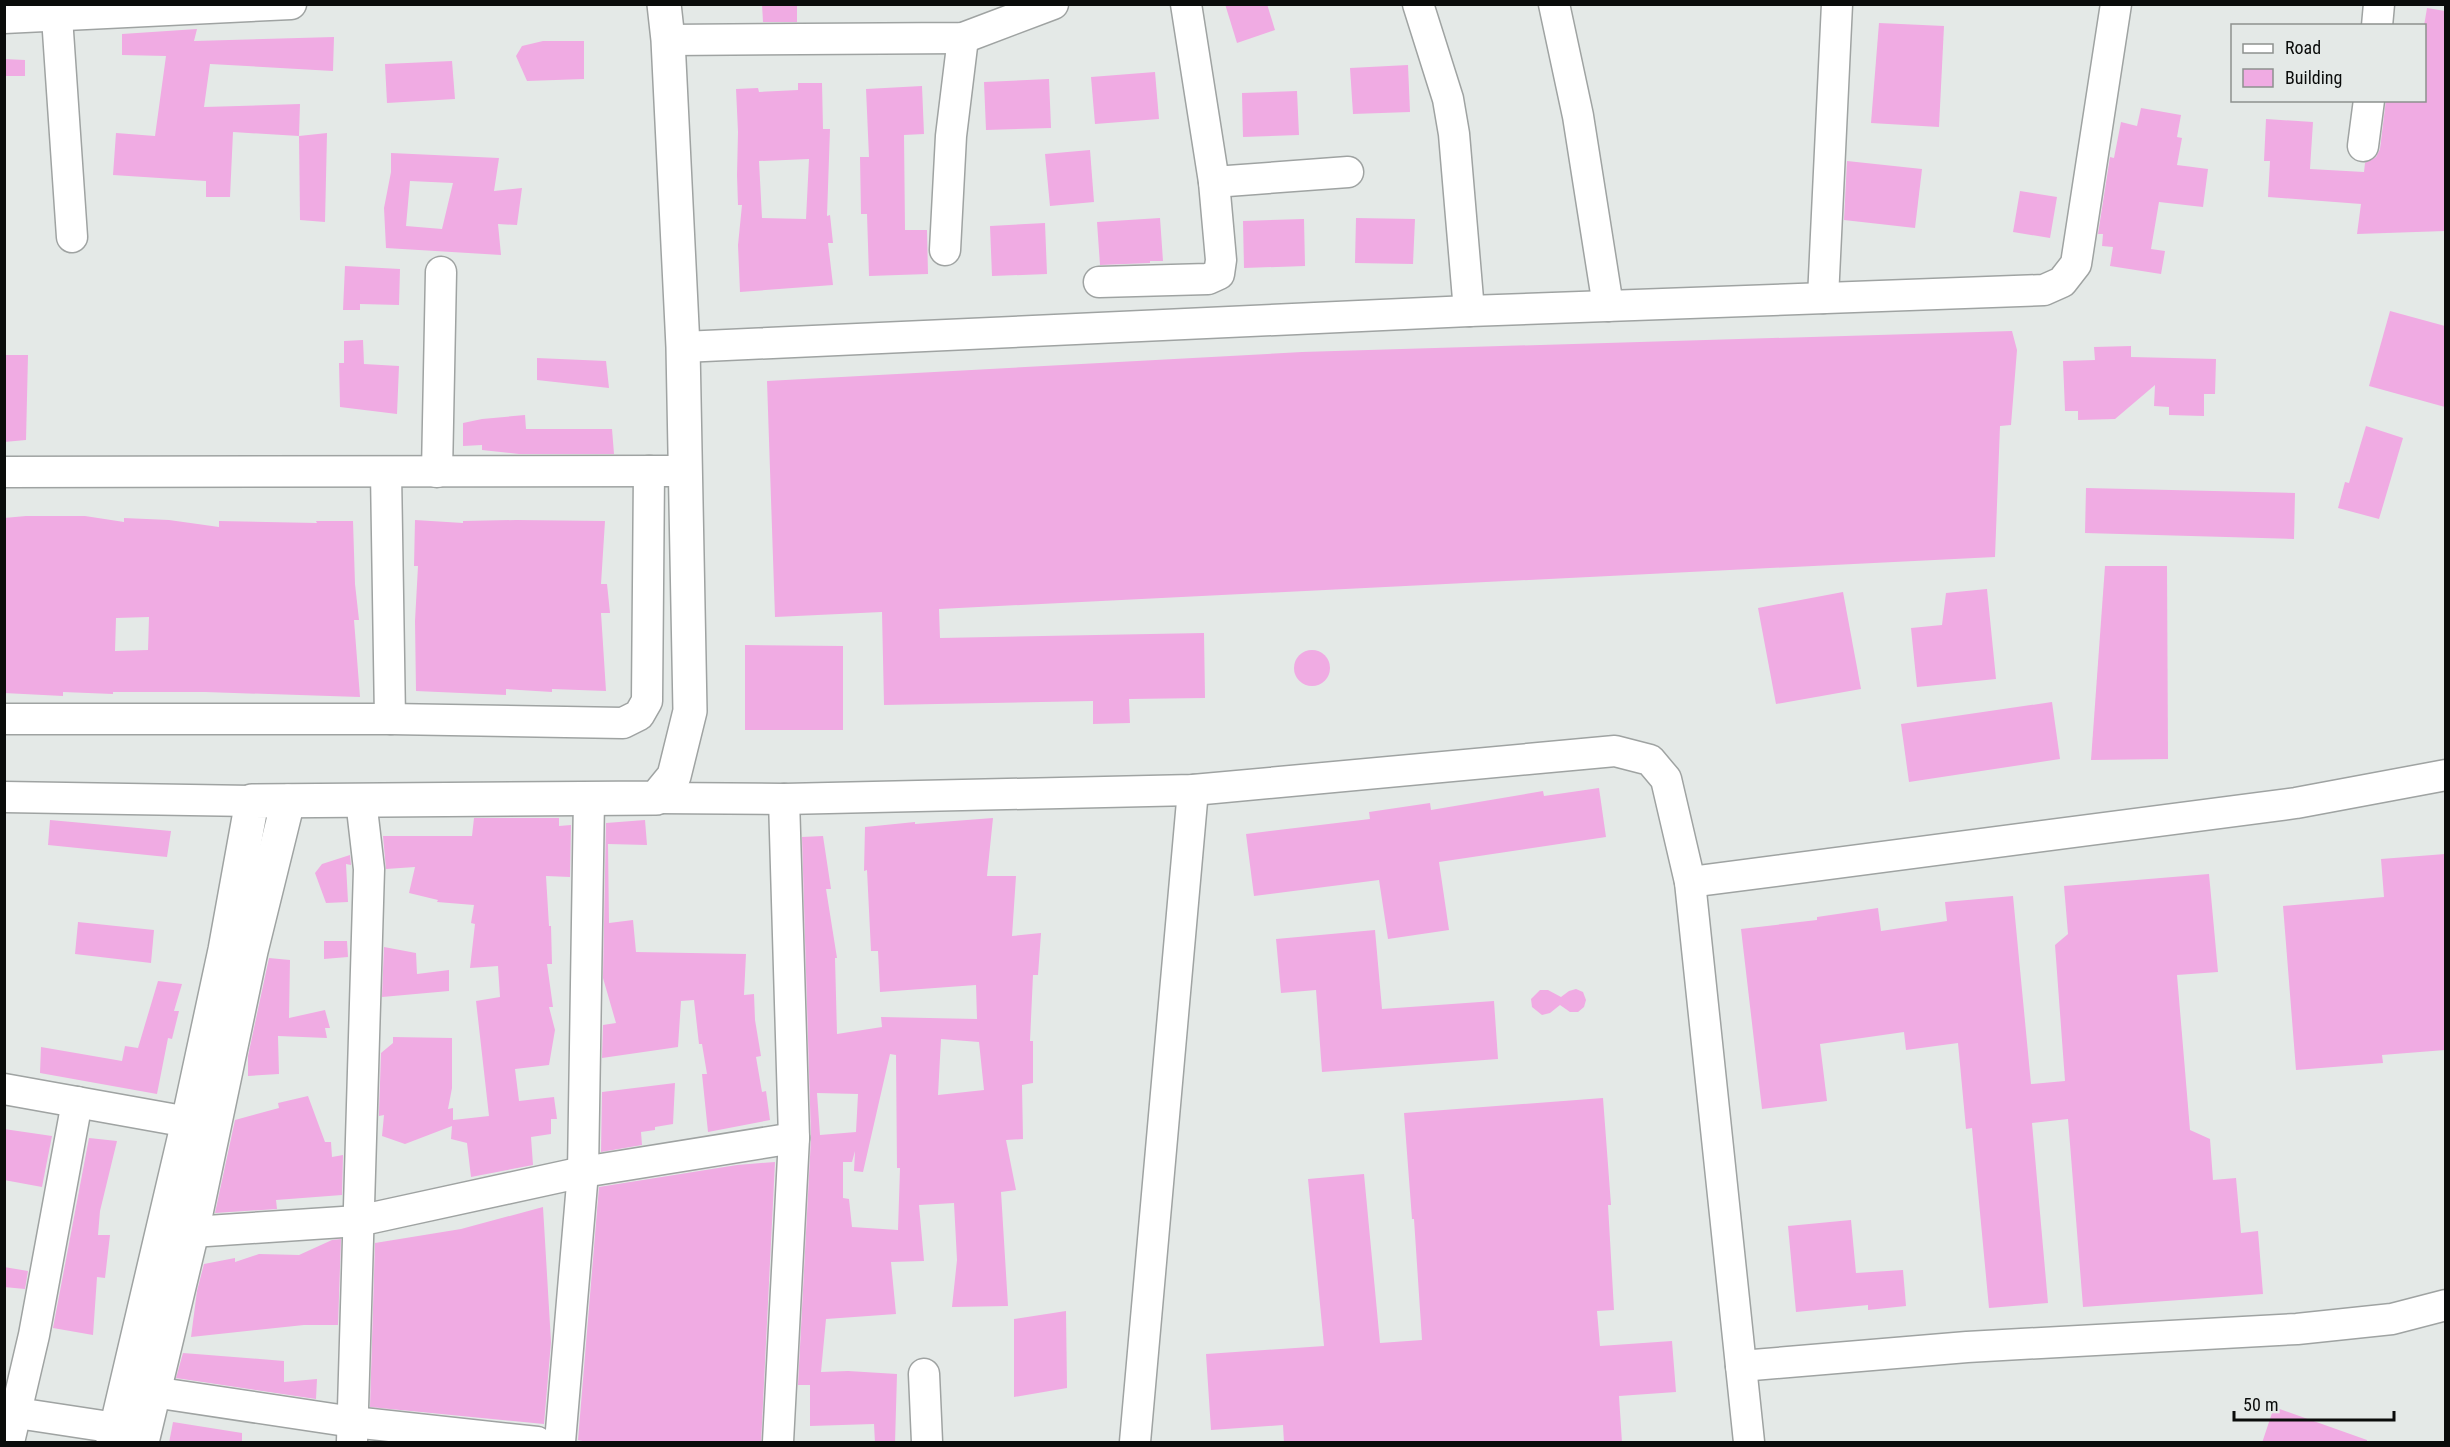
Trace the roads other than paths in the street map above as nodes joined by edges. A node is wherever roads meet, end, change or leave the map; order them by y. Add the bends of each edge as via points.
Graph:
1 (291, 4) edge
2 (663, 4) edge
3 (1053, 4) edge
4 (1186, 4) edge
5 (1418, 4) edge
6 (1554, 4) edge
7 (1837, 4) edge
8 (2116, 4) edge
9 (2379, 4) edge
10 (277, 5) edge
11 (72, 12) edge
12 (4, 18) edge
13 (2377, 24) edge
14 (963, 38) junction
15 (668, 40) junction
16 (2369, 102) edge
17 (2364, 146) dead end
18 (1348, 172) dead end
19 (1214, 182) junction
20 (72, 237) dead end
21 (945, 250) dead end
22 (441, 272) dead end
23 (1099, 282) dead end
24 (1823, 298) junction
25 (1608, 306) junction
26 (1469, 311) junction
27 (683, 347) junction
28 (684, 470) junction
29 (649, 471) junction
30 (4, 472) edge
31 (386, 472) junction
32 (437, 472) junction
33 (4, 719) edge
34 (390, 719) junction
35 (2445, 776) edge
36 (1193, 790) junction
37 (4, 797) edge
38 (588, 798) junction
39 (656, 798) junction
40 (361, 800) junction
41 (784, 800) junction
42 (252, 801) junction
43 (288, 801) junction
44 (1690, 882) junction
45 (4, 1089) edge
46 (77, 1102) junction
47 (188, 1122) junction
48 (794, 1138) junction
49 (583, 1172) junction
50 (358, 1221) junction
51 (192, 1232) junction
52 (2445, 1305) edge
53 (1741, 1366) junction
54 (924, 1374) dead end
55 (153, 1392) junction
56 (10, 1412) edge
57 (352, 1432) edge
58 (124, 1438) edge
59 (9, 1443) edge
60 (537, 1443) edge
61 (560, 1443) edge
62 (778, 1443) edge
63 (927, 1443) edge
64 (1135, 1443) edge
65 (1749, 1443) edge

1 - 10 street
2 - 15 main road
3 - 14 street
4 - 19 street
5 - 26 street via 1448,99 1454,134
6 - 25 street via 1578,116
7 - 24 street
8 - 24 street via 2076,264 2062,282 2044,290
9 - 13 street
10 - 11 street
11 - 12 street
11 - 20 street
14 - 15 street
14 - 21 street via 951,136
15 - 27 main road
16 - 17 street
18 - 19 street
19 - 23 street via 1219,274 1208,279
22 - 32 street
24 - 25 street
25 - 26 street
26 - 27 street
27 - 28 main road
28 - 29 street
28 - 39 main road via 690,711 674,776
29 - 32 street
29 - 34 street via 647,701 639,715 623,723
30 - 31 street
31 - 32 street
31 - 34 street
33 - 34 street
35 - 44 street via 2296,803
36 - 41 street
36 - 44 street via 1615,751 1650,760 1666,779
36 - 64 street
37 - 42 street
38 - 39 main road
38 - 40 main road
38 - 49 street
39 - 41 street
40 - 43 main road
40 - 50 street via 369,869
41 - 48 street
42 - 43 main road
42 - 47 main road
43 - 51 main road via 251,951
44 - 53 street
45 - 46 street
46 - 47 street
46 - 56 street via 34,1335
47 - 58 main road
48 - 49 street
48 - 62 street
49 - 50 street
49 - 61 street
50 - 51 street
50 - 57 street
51 - 55 main road
52 - 53 street via 2392,1319 2297,1329 1967,1347
53 - 65 street
54 - 63 street
55 - 57 street
55 - 58 main road
56 - 58 street
56 - 59 street
57 - 60 street

